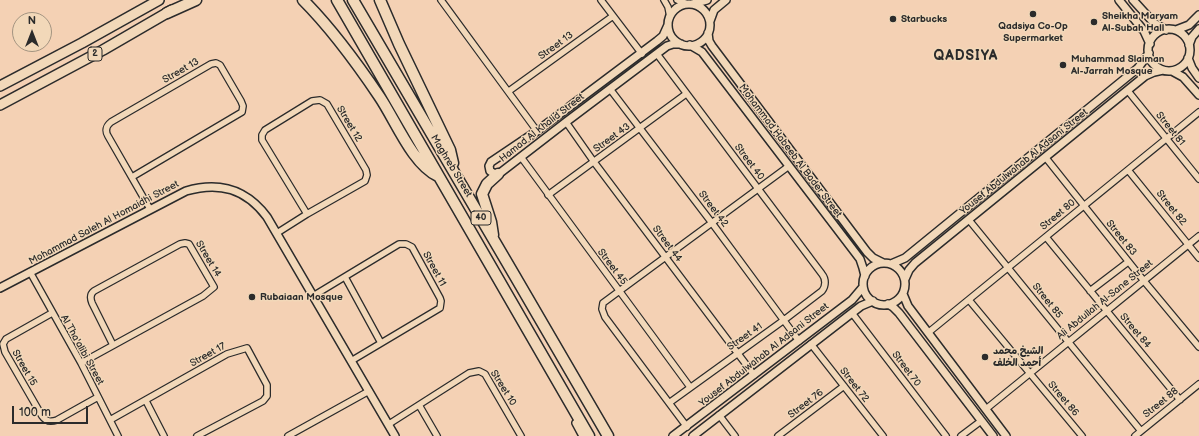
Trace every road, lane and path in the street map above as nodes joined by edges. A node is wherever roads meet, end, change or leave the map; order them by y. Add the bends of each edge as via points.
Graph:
1 (159, 0) edge
2 (189, 0) edge
3 (196, 0) edge
4 (303, 0) edge
5 (307, 0) edge
6 (337, 0) edge
7 (353, 0) edge
8 (380, 0) edge
9 (441, 0) edge
10 (601, 0) edge
11 (664, 0) edge
12 (677, 0) edge
13 (707, 0) edge
14 (711, 0) edge
15 (726, 0) edge
16 (1119, 0) edge
17 (1134, 0) edge
18 (690, 4) junction
19 (719, 6) junction
20 (167, 13) junction
21 (318, 16) junction
22 (613, 16) junction
23 (1199, 16) edge
24 (670, 17) junction
25 (710, 22) junction
26 (668, 25) junction
27 (1199, 29) edge
28 (1166, 30) junction
29 (1176, 30) junction
30 (708, 33) junction
31 (681, 44) junction
32 (1150, 44) junction
33 (1189, 45) junction
34 (690, 46) junction
35 (716, 52) junction
36 (1149, 53) junction
37 (642, 54) junction
38 (657, 54) junction
39 (707, 58) junction
40 (1188, 58) junction
41 (1163, 70) junction
42 (1172, 70) junction
43 (1199, 78) edge
44 (0, 86) edge
45 (610, 89) junction
46 (509, 91) junction
47 (1128, 91) junction
48 (587, 94) junction
49 (686, 94) junction
50 (1199, 95) edge
51 (751, 98) junction
52 (593, 102) junction
53 (576, 103) junction
54 (741, 103) junction
55 (0, 105) edge
56 (582, 110) junction
57 (760, 110) junction
58 (1087, 110) junction
59 (1199, 112) edge
60 (750, 115) junction
61 (1094, 118) junction
62 (1074, 121) junction
63 (566, 122) junction
64 (640, 128) junction
65 (1082, 128) junction
66 (537, 131) junction
67 (1166, 139) junction
68 (520, 157) junction
69 (1046, 158) junction
70 (594, 162) junction
71 (788, 166) junction
72 (1128, 170) junction
73 (454, 171) junction
74 (498, 174) junction
75 (132, 177) junction
76 (440, 177) junction
77 (1199, 179) edge
78 (757, 188) junction
79 (548, 196) junction
80 (830, 204) junction
81 (1083, 206) junction
82 (822, 209) junction
83 (150, 210) junction
84 (307, 214) junction
85 (838, 214) junction
86 (830, 220) junction
87 (969, 220) junction
88 (712, 223) junction
89 (277, 233) junction
90 (1199, 236) edge
91 (1046, 237) junction
92 (493, 239) junction
93 (1188, 245) junction
94 (869, 254) junction
95 (666, 257) junction
96 (905, 258) junction
97 (1199, 258) edge
98 (860, 260) junction
99 (1128, 262) junction
100 (883, 263) junction
101 (891, 264) junction
102 (911, 267) junction
103 (1008, 268) junction
104 (30, 272) junction
105 (865, 276) junction
106 (345, 277) junction
107 (905, 279) junction
108 (1144, 281) junction
109 (825, 282) joint
110 (864, 287) junction
111 (0, 288) edge
112 (619, 291) junction
113 (1090, 292) junction
114 (902, 294) junction
115 (313, 296) junction
116 (969, 300) junction
117 (873, 301) junction
118 (888, 304) junction
119 (1106, 311) junction
120 (52, 313) junction
121 (852, 313) junction
122 (784, 320) junction
123 (929, 332) junction
124 (799, 341) junction
125 (1068, 342) junction
126 (381, 343) junction
127 (811, 344) junction
128 (113, 345) junction
129 (1199, 347) edge
130 (737, 353) junction
131 (781, 354) junction
132 (351, 360) junction
133 (81, 363) junction
134 (786, 364) junction
135 (768, 365) junction
136 (953, 365) junction
137 (549, 367) junction
138 (942, 370) junction
139 (776, 372) junction
140 (1030, 374) junction
141 (754, 375) junction
142 (961, 376) junction
143 (952, 384) junction
144 (1199, 384) edge
145 (844, 386) junction
146 (690, 387) junction
147 (369, 391) junction
148 (98, 397) junction
149 (1180, 400) junction
150 (146, 401) junction
151 (669, 403) junction
152 (419, 405) junction
153 (986, 409) junction
154 (719, 415) junction
155 (599, 419) junction
156 (110, 420) junction
157 (981, 421) junction
158 (389, 424) junction
159 (687, 426) junction
160 (1141, 431) junction
161 (118, 436) edge
162 (164, 436) edge
163 (197, 436) edge
164 (288, 436) edge
165 (395, 436) edge
166 (437, 436) edge
167 (521, 436) edge
168 (583, 436) edge
169 (589, 436) edge
170 (608, 436) edge
171 (615, 436) edge
172 (673, 436) edge
173 (692, 436) edge
174 (735, 436) edge
175 (778, 436) edge
176 (883, 436) edge
177 (946, 436) edge
178 (961, 436) edge
179 (993, 436) edge
180 (1006, 436) edge
181 (1082, 436) edge
182 (1135, 436) edge

1 - 44 main road, 2
2 - 20 main road, 2
3 - 20 highway
4 - 21 highway
5 - 21 highway
6 - 76 highway, Maghreb Street / 40
7 - 73 highway, Maghreb Street / 40
8 - 73 highway via 450,150
9 - 46 street
10 - 22 street
11 - 24 street
12 - 18 street
13 - 18 street
14 - 19 street via 712,4
15 - 19 street
16 - 32 street via 1144,31
17 - 28 street via 1154,23
18 - 24 street via 677,8
18 - 25 street via 703,10
19 - 25 street via 713,12
20 - 55 main road, 2
21 - 76 highway via 380,96 420,162
22 - 37 street
22 - 46 street, Street 13
23 - 29 street via 1189,25
24 - 26 street
25 - 30 street
26 - 31 street via 672,38
26 - 37 street, Hamad Al Khalid Street via 660,39
27 - 33 street
28 - 29 street
28 - 32 street via 1156,34
29 - 33 street via 1184,36
30 - 34 street via 701,42
30 - 35 street, Mohammad Habeeb Al Bader Street via 709,42
31 - 34 street
31 - 38 street, Hamad Al Khalid Street via 668,46
32 - 36 street
33 - 40 street
34 - 39 street, Mohammad Habeeb Al Bader Street via 700,50
35 - 39 street via 708,54
35 - 51 street, Mohammad Habeeb Al Bader Street
36 - 41 street via 1153,63
36 - 58 street, Yousef Abdulwahab Al Adsani Street via 1138,68
37 - 48 street, Hamad Al Khalid Street
38 - 45 street, Hamad Al Khalid Street
38 - 49 street, Street 40
39 - 54 street, Mohammad Habeeb Al Bader Street
40 - 42 street via 1182,66
40 - 43 street
41 - 42 street
41 - 47 street, Yousef Abdulwahab Al Adsani Street via 1147,75
42 - 50 street via 1183,77
45 - 52 street, Hamad Al Khalid Street
45 - 64 street, Street 42
46 - 66 street
47 - 61 street, Yousef Abdulwahab Al Adsani Street
47 - 67 street, Street 81
48 - 52 street via 588,101
48 - 53 street, Hamad Al Khalid Street
49 - 64 street, Street 43
49 - 78 street, Street 40
51 - 54 street via 746,104
51 - 57 street, Mohammad Habeeb Al Bader Street
52 - 56 street, Hamad Al Khalid Street
53 - 56 street via 581,104
53 - 66 street, Hamad Al Khalid Street
54 - 60 street, Mohammad Habeeb Al Bader Street
56 - 63 street, Hamad Al Khalid Street
57 - 60 street via 756,109
57 - 80 street, Mohammad Habeeb Al Bader Street
58 - 61 street via 1087,116
58 - 62 street, Yousef Abdulwahab Al Adsani Street
59 - 67 street, Street 80
60 - 71 street, Mohammad Habeeb Al Bader Street
61 - 65 street, Yousef Abdulwahab Al Adsani Street
62 - 65 street via 1080,122
62 - 96 street, Yousef Abdulwahab Al Adsani Street
63 - 68 street, Hamad Al Khalid Street
63 - 70 street, Street 44
64 - 70 street, Street 43
64 - 88 street, Street 42
65 - 69 street, Yousef Abdulwahab Al Adsani Street
66 - 74 street, Hamad Al Khalid Street via 490,163 490,171
67 - 72 street, Street 80
67 - 77 street, Street 81
68 - 74 street, Hamad Al Khalid Street
68 - 79 street, Street 45
69 - 81 street, Street 83
69 - 87 street, Yousef Abdulwahab Al Adsani Street
70 - 79 street, Street 43
70 - 95 street, Street 44
71 - 78 street
71 - 82 street, Mohammad Habeeb Al Bader Street
72 - 81 street, Street 80
72 - 93 street, Street 82
73 - 92 highway, Maghreb Street / 40
74 - 92 highway via 487,184 482,194 491,222
75 - 75 street, Street 13 via 242,112 241,101 220,65 211,64 109,123 107,134
75 - 83 street, Street 13
76 - 137 highway, Maghreb Street / 40
78 - 88 street
78 - 109 street, Street 40 via 822,274
79 - 112 street, Street 45
80 - 82 street via 826,210
80 - 85 street, Mohammad Habeeb Al Bader Street
81 - 91 street, Street 80
81 - 99 street, Street 83
82 - 86 street, Mohammad Habeeb Al Bader Street
83 - 89 street, Mohammad Saleh Al Homaidhi Street via 186,191 203,187 226,188 243,194 257,205
83 - 104 street, Mohammad Saleh Al Homaidhi Street
84 - 84 street, Street 12 via 262,137 265,130 312,101 320,100 327,104 367,175 364,181
84 - 89 street, Street 12
85 - 86 street
85 - 94 street, Mohammad Habeeb Al Bader Street
86 - 98 street, Mohammad Habeeb Al Bader Street
87 - 102 street, Yousef Abdulwahab Al Adsani Street
87 - 103 street, Street 85
88 - 95 street
88 - 122 street, Street 42
89 - 115 street, Mohammad Saleh Al Homaidhi Street
90 - 93 street, Ali Abdullah Al-Sane Street
91 - 103 street, Street 80
91 - 113 street, Street 84
92 - 155 highway, Maghreb Street / 40
93 - 97 street, Street 82
93 - 108 street, Ali Abdullah Al-Sane Street
94 - 98 street via 866,260
94 - 100 street, Mohammad Habeeb Al Bader Street
95 - 112 street
95 - 130 street, Street 44
96 - 101 street, Yousef Abdulwahab Al Adsani Street
96 - 102 street via 905,265
98 - 105 street, Mohammad Habeeb Al Bader Street
99 - 108 street, Street 83
99 - 113 street
100 - 101 street
100 - 105 street via 872,267
101 - 107 street via 900,270
102 - 107 street, Yousef Abdulwahab Al Adsani Street
103 - 116 street, Street 80
103 - 125 street, Street 85
104 - 111 street, Mohammad Saleh Al Homaidhi Street
104 - 120 street, Al Tha'alibi Street
105 - 110 street
106 - 115 street, Street 11
106 - 126 street
106 - 126 street, Street 11 via 399,244 406,244 412,247 440,298 441,306 437,310
107 - 114 street
108 - 119 street, Ali Abdullah Al-Sane Street
108 - 129 street, Street 83
109 - 122 street, Street 41 via 822,291
110 - 117 street
110 - 124 street, Yousef Abdulwahab Al Adsani Street via 852,300
112 - 146 street, Street 45
112 - 151 street via 604,302 602,309 605,316
113 - 119 street, Street 84
114 - 118 street via 898,300
114 - 123 street
115 - 132 street, Mohammad Saleh Al Homaidhi Street
116 - 123 street, Street 80
116 - 140 street, Street 86
117 - 118 street
117 - 121 street, Yousef Abdulwahab Al Adsani Street
118 - 138 street via 897,310
119 - 125 street, Ali Abdullah Al-Sane Street
119 - 149 street, Street 84
120 - 133 street, Al Tha'alibi Street
120 - 148 street, Street 15 via 6,339 3,344 5,352 46,420 57,420
121 - 127 street, Yousef Abdulwahab Al Adsani Street
121 - 177 street, Street 70
122 - 124 street, Street 42
122 - 130 street, Street 41
123 - 136 street
124 - 131 street, Yousef Abdulwahab Al Adsani Street
125 - 140 street, Ali Abdullah Al-Sane Street
125 - 160 street, Street 85
126 - 132 street, Street 11
127 - 134 street, Yousef Abdulwahab Al Adsani Street
127 - 145 street, Street 72
128 - 128 street, Street 14 via 92,303 91,294 180,244 189,244 214,287 203,296
128 - 133 street, Street 14
130 - 141 street, Street 44
130 - 146 street, Street 41
131 - 134 street via 780,361
131 - 135 street, Yousef Abdulwahab Al Adsani Street
132 - 147 street, Mohammad Saleh Al Homaidhi Street
133 - 148 street, Al Tha'alibi Street
134 - 139 street, Yousef Abdulwahab Al Adsani Street
135 - 139 street via 774,366
135 - 141 street, Yousef Abdulwahab Al Adsani Street
136 - 138 street via 947,372
136 - 142 street
137 - 168 street
137 - 169 highway, Maghreb Street / 40
138 - 143 street
139 - 154 street, Yousef Abdulwahab Al Adsani Street
140 - 153 street, Ali Abdullah Al-Sane Street
140 - 181 street, Street 86
141 - 159 street, Yousef Abdulwahab Al Adsani Street
142 - 143 street
142 - 153 street
143 - 157 street
144 - 149 street, Street 88
145 - 175 street, Street 76
145 - 176 street, Street 72
146 - 151 street, Street 41
147 - 158 street, Mohammad Saleh Al Homaidhi Street
147 - 164 street
148 - 156 street, Al Tha'alibi Street
149 - 160 street, Street 88
150 - 156 street, Street 17
150 - 162 street
150 - 163 street, Street 17 via 227,354 247,348 266,382 267,396 263,401
151 - 159 street
152 - 158 street, Street 10
152 - 166 street
152 - 167 street, Street 10 via 469,373 481,372 485,374
153 - 180 street
154 - 173 street, Yousef Abdulwahab Al Adsani Street
154 - 174 street
155 - 170 highway, Maghreb Street / 40
155 - 171 street
156 - 161 street, Al Tha'alibi Street
157 - 178 street
157 - 179 street
158 - 165 street, Mohammad Saleh Al Homaidhi Street
159 - 172 street, Yousef Abdulwahab Al Adsani Street
160 - 182 street, Street 88

